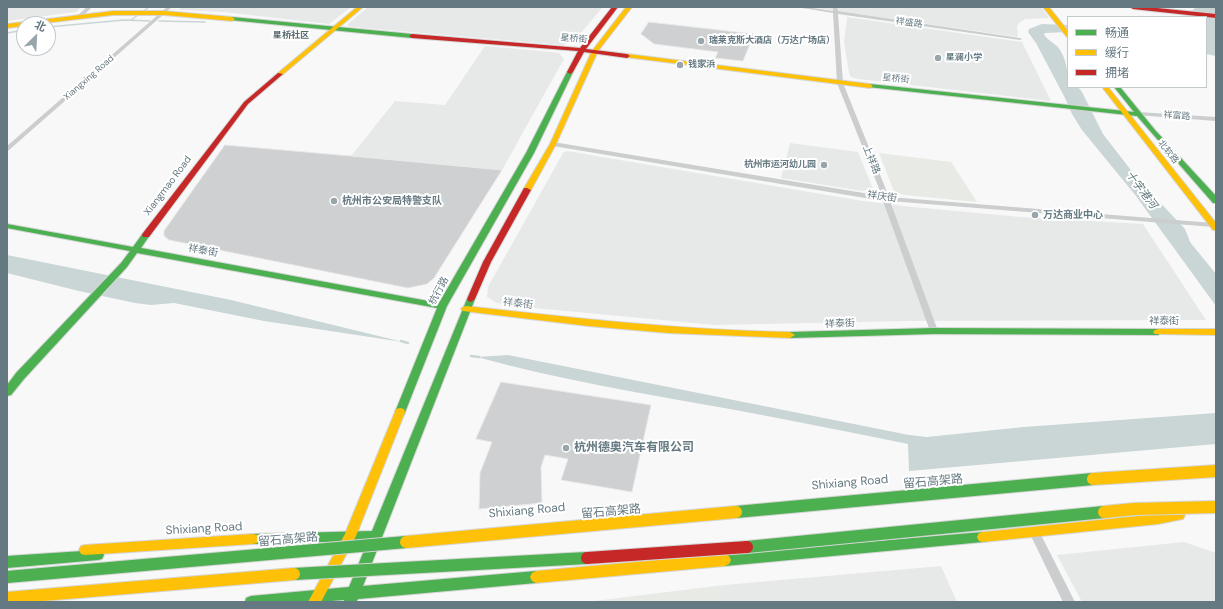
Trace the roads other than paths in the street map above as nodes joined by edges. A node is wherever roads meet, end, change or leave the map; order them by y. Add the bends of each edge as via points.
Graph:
1 (90, 7) edge
2 (360, 7) edge
3 (615, 7) edge
4 (628, 7) edge
5 (798, 7) edge
6 (1046, 7) edge
7 (1056, 7) edge
8 (1133, 7) edge
9 (1168, 7) edge
10 (167, 10) edge
11 (835, 10) edge
12 (1185, 11) junction
13 (1216, 12) edge
14 (80, 16) junction
15 (1216, 16) edge
16 (1064, 22) edge
17 (7, 26) edge
18 (334, 29) junction
19 (1067, 32) edge
20 (1020, 40) dead end
21 (582, 50) junction
22 (595, 51) junction
23 (840, 83) junction
24 (1106, 88) edge
25 (1118, 88) edge
26 (1125, 112) junction
27 (1138, 114) junction
28 (1216, 119) edge
29 (553, 144) junction
30 (7, 148) edge
31 (886, 199) junction
32 (1216, 201) edge
33 (7, 226) edge
34 (1215, 227) edge
35 (135, 250) junction
36 (442, 306) junction
37 (466, 309) junction
38 (934, 331) junction
39 (1216, 332) edge
40 (7, 392) edge
41 (1216, 463) edge
42 (1216, 471) edge
43 (1216, 500) edge
44 (1216, 507) edge
45 (1134, 509) junction
46 (1034, 532) junction
47 (350, 536) junction
48 (374, 536) junction
49 (243, 539) junction
50 (7, 557) edge
51 (7, 562) edge
52 (7, 577) edge
53 (7, 598) edge
54 (352, 598) edge
55 (315, 599) edge
56 (252, 602) edge
57 (296, 602) edge
58 (1070, 602) edge

1 - 14 street
2 - 18 main road, Xiangmao Road
3 - 21 main road, 杭行路
4 - 22 main road
5 - 11 street, 祥盛路
6 - 16 main road
7 - 16 main road
8 - 12 main road
9 - 12 main road
10 - 14 main road, 星桥街
10 - 18 main road, 星桥街
10 - 30 street, Xiangxing Road
11 - 20 street, 祥盛路
11 - 23 street, 上祥路
12 - 13 main road
12 - 15 main road
14 - 17 main road, 星桥街
16 - 19 main road
18 - 21 main road, 星桥街
18 - 35 main road, Xiangmao Road via 246,103
21 - 22 main road, 星桥街
21 - 36 main road, 杭行路 via 530,153
22 - 23 main road, 星桥街
22 - 29 main road
23 - 26 main road, 星桥街
23 - 31 street, 上祥路
24 - 26 main road, 北软路
25 - 27 main road, 北软路
26 - 27 main road, 星桥街
26 - 34 main road, 北软路
27 - 28 street, 祥富路
27 - 32 main road, 北软路
29 - 31 street, 祥庆街
29 - 37 main road via 487,262
31 - 34 street, 祥庆街
31 - 38 street, 上祥路
33 - 35 main road, 祥泰街
35 - 36 main road, 祥泰街
35 - 40 main road, Xiangmao Road
36 - 47 main road, 杭行路
37 - 38 main road, 祥泰街 via 621,326 739,334 830,335
37 - 48 main road
38 - 39 main road, 祥泰街
41 - 48 main road, Shixiang Road
42 - 52 main road, 留石高架路, bridge via 1119,477 708,516
43 - 45 main road, bridge
44 - 45 main road, bridge
44 - 46 main road via 1158,519
45 - 53 main road, bridge via 720,550 232,578
46 - 54 main road
46 - 58 street
47 - 48 main road, Shixiang Road
47 - 49 main road, Shixiang Road
47 - 55 main road, 杭行路
48 - 54 main road
49 - 50 main road, Shixiang Road via 158,543
49 - 51 main road via 219,547
54 - 55 main road
55 - 56 main road
55 - 57 main road

